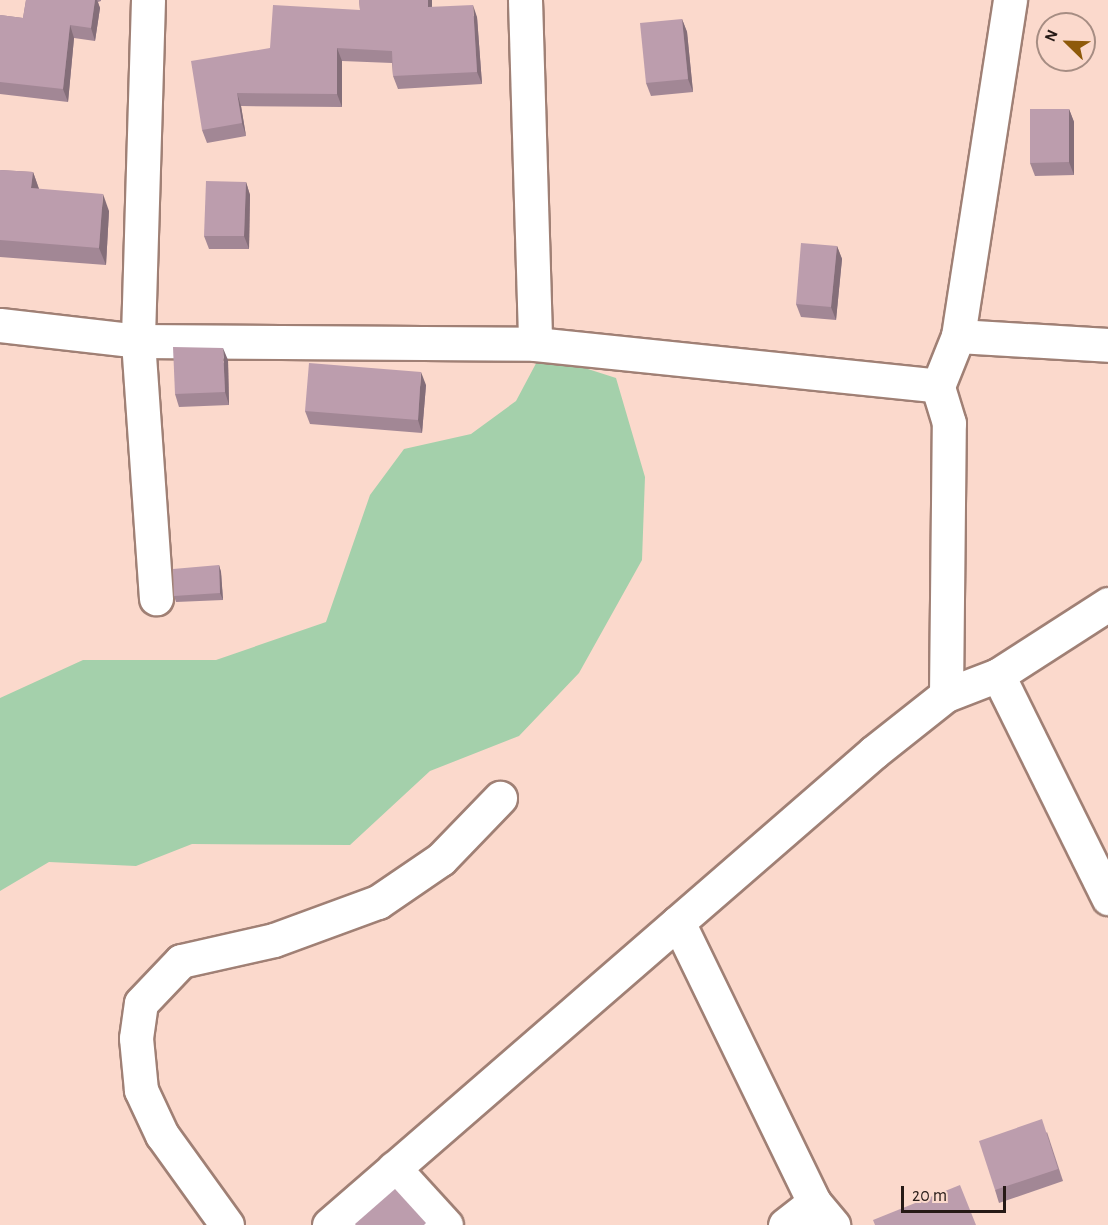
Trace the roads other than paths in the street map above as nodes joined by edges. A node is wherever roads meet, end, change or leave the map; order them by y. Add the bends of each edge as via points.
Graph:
1 (148, 0) edge
2 (525, 0) edge
3 (1010, 0) edge
4 (0, 325) edge
5 (958, 336) junction
6 (138, 341) junction
7 (535, 344) junction
8 (1108, 345) edge
9 (938, 386) junction
10 (156, 598) dead end
11 (1108, 604) edge
12 (998, 675) junction
13 (946, 696) junction
14 (500, 798) dead end
15 (1108, 898) edge
16 (678, 922) junction
17 (394, 1168) junction
18 (824, 1214) edge
19 (227, 1225) edge
20 (329, 1225) edge
21 (446, 1225) edge
22 (785, 1225) edge

1 - 6 street
2 - 7 street
3 - 5 street
4 - 6 street
5 - 8 street
5 - 9 street
6 - 7 street
6 - 10 street
7 - 9 street
9 - 13 street via 949,423
11 - 12 street
12 - 13 street
12 - 15 street
13 - 16 street
14 - 19 street via 441,859 378,902 274,940 181,961 141,1003 135,1038 141,1090 162,1135
16 - 17 street
16 - 18 street
17 - 20 street
17 - 21 street
18 - 22 street

